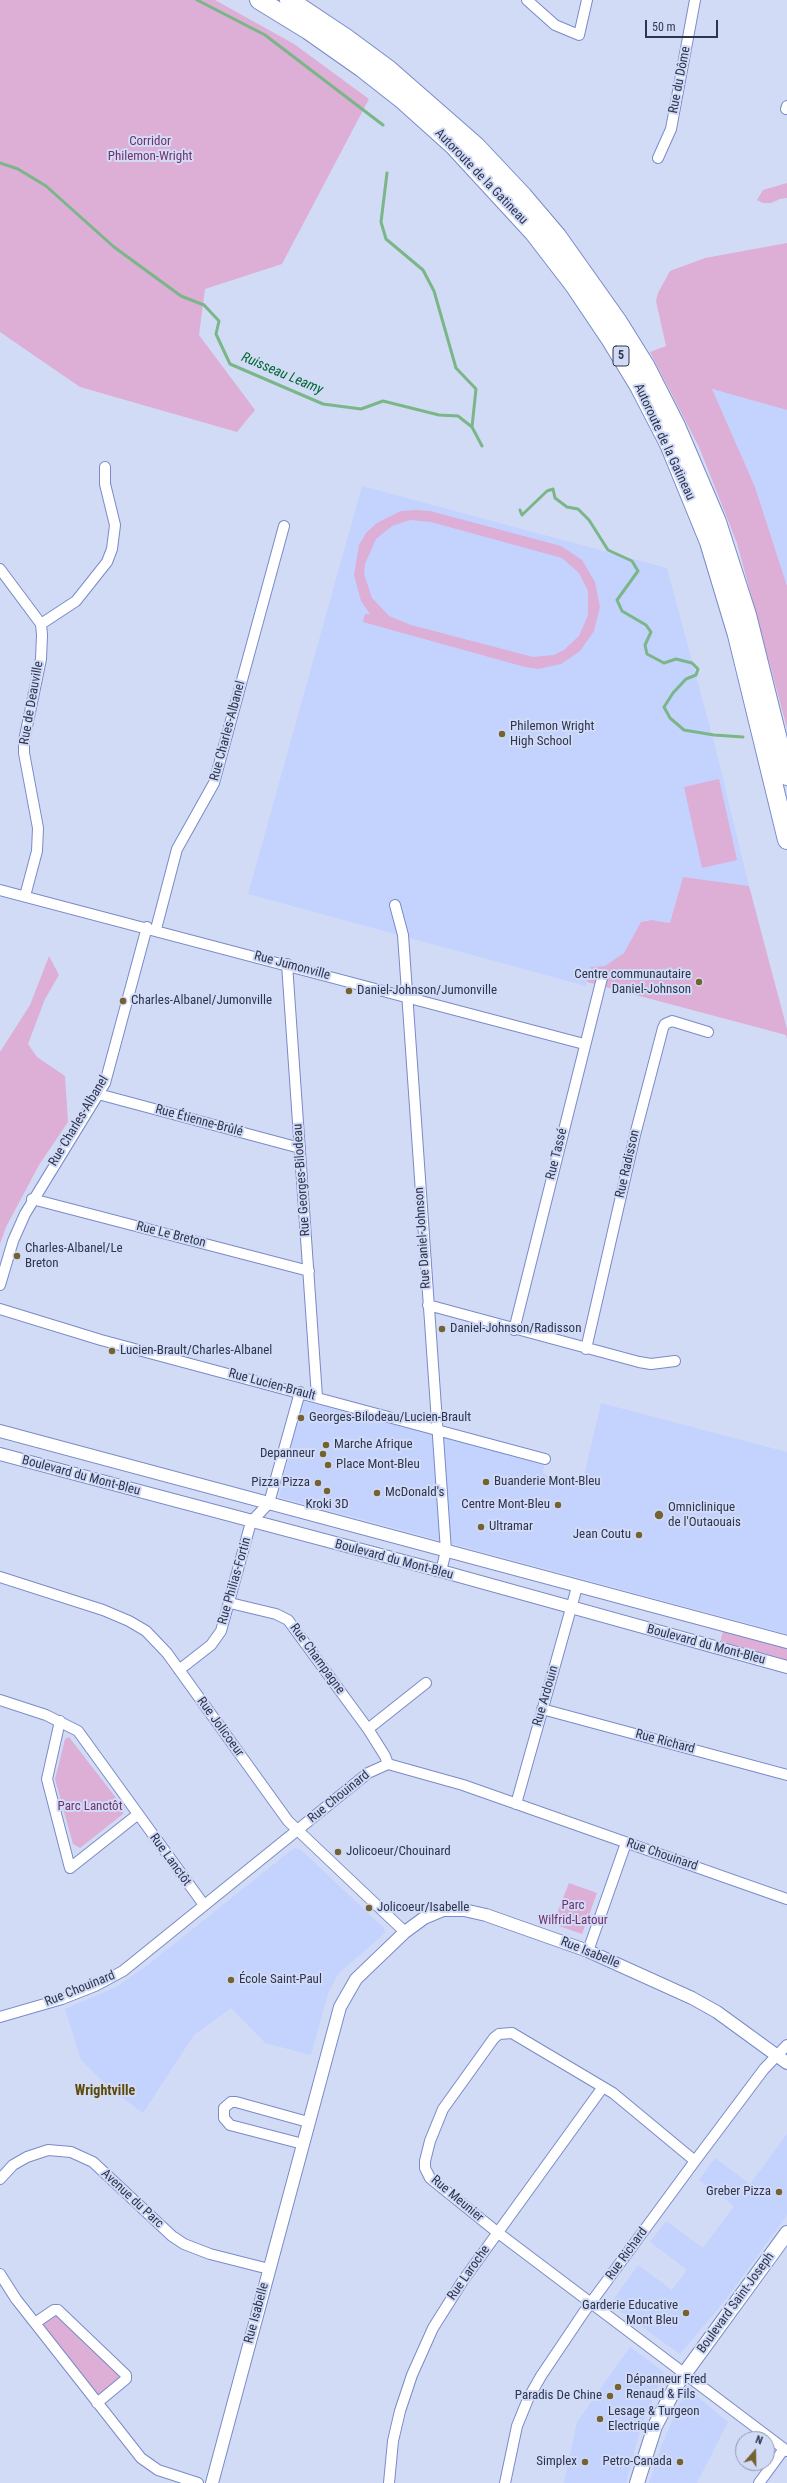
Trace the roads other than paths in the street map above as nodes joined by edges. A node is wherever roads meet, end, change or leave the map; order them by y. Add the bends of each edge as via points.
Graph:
1 (259, 0) edge
2 (289, 0) edge
3 (527, 0) edge
4 (587, 0) edge
5 (695, 0) edge
6 (658, 158) dead end
7 (106, 468) dead end
8 (284, 526) dead end
9 (0, 569) edge
10 (41, 624) junction
11 (787, 776) edge
12 (787, 840) edge
13 (0, 890) edge
14 (25, 896) junction
15 (395, 905) dead end
16 (152, 928) junction
17 (287, 964) junction
18 (602, 978) dead end
19 (407, 997) junction
20 (708, 1032) dead end
21 (584, 1044) junction
22 (98, 1094) junction
23 (300, 1148) junction
24 (32, 1199) junction
25 (309, 1270) junction
26 (0, 1285) edge
27 (428, 1305) junction
28 (0, 1309) edge
29 (514, 1330) junction
30 (586, 1349) junction
31 (675, 1361) dead end
32 (300, 1392) junction
33 (317, 1397) junction
34 (436, 1429) junction
35 (0, 1430) edge
36 (0, 1454) edge
37 (545, 1459) dead end
38 (269, 1503) junction
39 (251, 1522) junction
40 (380, 1533) junction
41 (446, 1551) junction
42 (374, 1554) junction
43 (441, 1571) junction
44 (0, 1577) edge
45 (577, 1587) junction
46 (230, 1603) junction
47 (571, 1609) junction
48 (787, 1642) edge
49 (787, 1667) edge
50 (179, 1670) junction
51 (426, 1683) dead end
52 (0, 1700) edge
53 (542, 1709) junction
54 (60, 1721) junction
55 (368, 1729) junction
56 (388, 1764) junction
57 (787, 1775) edge
58 (516, 1804) junction
59 (137, 1815) junction
60 (297, 1831) junction
61 (626, 1843) junction
62 (787, 1900) edge
63 (204, 1906) junction
64 (406, 1932) junction
65 (588, 1951) junction
66 (0, 2017) edge
67 (787, 2045) edge
68 (776, 2056) junction
69 (787, 2063) edge
70 (603, 2087) junction
71 (308, 2122) junction
72 (303, 2144) junction
73 (695, 2161) junction
74 (0, 2179) edge
75 (497, 2232) junction
76 (787, 2233) edge
77 (269, 2269) junction
78 (0, 2274) edge
79 (590, 2304) junction
80 (35, 2323) junction
81 (684, 2374) junction
82 (97, 2403) junction
83 (786, 2450) edge
84 (198, 2483) edge
85 (212, 2483) edge
86 (389, 2483) edge
87 (505, 2483) edge
88 (637, 2483) edge
89 (759, 2483) edge

1 - 12 highway, Autoroute de la Gatineau / 5 via 362,68 453,145 534,233 578,290 615,345 668,444 713,556 740,647
2 - 11 highway, Autoroute de la Gatineau / 5 via 388,69 471,142 544,221 581,268 618,322 649,373 676,426 717,522 747,615
3 - 4 street via 555,24 579,35
5 - 6 street, Rue du Dôme via 671,129
7 - 10 street via 105,484 115,526 112,549 107,562 76,601
8 - 16 street, Rue Charles-Albanel via 214,783 177,849
9 - 10 street
10 - 14 street, Rue de Deauville via 41,659 24,747 38,828 37,851
13 - 14 street, Rue Jumonville
14 - 16 street, Rue Jumonville
15 - 19 street, Rue Daniel-Johnson via 403,935
16 - 17 street, Rue Jumonville
16 - 22 street, Rue Charles-Albanel via 111,1066
17 - 19 street, Rue Jumonville
17 - 23 street, Rue Georges-Bilodeau
18 - 21 street, Rue Tassé
19 - 21 street, Rue Jumonville
19 - 27 street, Rue Daniel-Johnson
20 - 30 street, Rue Radisson via 672,1021 663,1028 635,1135
21 - 29 street, Rue Tassé
22 - 23 street, Rue Étienne-Brûlé
22 - 24 street, Rue Charles-Albanel
23 - 25 street, Rue Georges-Bilodeau
24 - 25 street, Rue Le Breton
24 - 26 street, Rue Charles-Albanel via 19,1226
25 - 33 street, Rue Georges-Bilodeau
27 - 29 street
27 - 34 street, Rue Daniel-Johnson
28 - 32 street, Rue Lucien-Brault via 101,1340
29 - 30 street
30 - 31 street via 651,1364
32 - 33 street, Rue Lucien-Brault
32 - 38 street
33 - 34 street, Rue Lucien-Brault
34 - 37 street, Rue Lucien-Brault
34 - 41 street, Rue Daniel-Johnson
35 - 38 street, Boulevard du Mont-Bleu
36 - 39 street, Boulevard du Mont-Bleu
38 - 39 street
38 - 40 street, Boulevard du Mont-Bleu
39 - 42 street, Boulevard du Mont-Bleu
39 - 46 street, Rue Philias-Fortin
40 - 41 street, Boulevard du Mont-Bleu
40 - 42 street
41 - 43 street, Rue Daniel-Johnson
41 - 45 street, Boulevard du Mont-Bleu
42 - 43 street, Boulevard du Mont-Bleu
43 - 47 street, Boulevard du Mont-Bleu
44 - 50 street, Rue Jolicoeur via 129,1621 155,1640
45 - 47 street, Rue Ardouin
45 - 48 street, Boulevard du Mont-Bleu
46 - 50 street, Rue Philias-Fortin via 217,1638
46 - 55 street, Rue Champagne via 276,1614 288,1620
47 - 49 street, Boulevard du Mont-Bleu
47 - 53 street, Rue Ardouin
50 - 60 street, Rue Jolicoeur
51 - 55 street
52 - 54 street, Rue Lanctôt
53 - 57 street, Rue Richard
53 - 58 street, Rue Ardouin
54 - 59 street, Rue Lanctôt via 78,1731 86,1740
54 - 59 street via 47,1779 70,1868
55 - 56 street, Rue Champagne
56 - 58 street, Rue Chouinard via 463,1785
56 - 60 street, Rue Chouinard via 368,1773
58 - 61 street, Rue Chouinard
59 - 63 street, Rue Lanctôt
60 - 63 street, Rue Chouinard
60 - 64 street, Rue Jolicoeur
61 - 62 street, Rue Chouinard
61 - 65 street
63 - 66 street, Rue Chouinard via 146,1954 110,1978 62,1999
64 - 65 street, Rue Isabelle via 433,1914 453,1909 486,1915
64 - 71 street, Rue Isabelle via 363,1972 344,1996
65 - 68 street, Rue Isabelle via 706,2005
67 - 68 street, Rue Richard
68 - 69 street, Rue Isabelle
68 - 73 street, Rue Richard
70 - 73 street, Rue Meunier
70 - 75 street, Rue Laroche
70 - 75 street, Rue Meunier via 520,2036 506,2033 494,2038 443,2109 430,2141 425,2168 430,2178
71 - 72 street, Rue Isabelle
71 - 72 street via 236,2102 231,2102 224,2108 224,2118 230,2125
72 - 77 street, Rue Isabelle
73 - 79 street, Rue Richard
74 - 77 street, Avenue du Parc via 14,2165 27,2157 48,2150 72,2152 93,2162 172,2236 184,2244 210,2254
75 - 79 street, Rue Meunier
75 - 86 street, Rue Laroche via 452,2298 418,2359 395,2430
76 - 81 main road, Boulevard Saint-Joseph
77 - 85 street, Rue Isabelle
78 - 80 street
79 - 81 street, Rue Meunier
79 - 87 street, Rue Richard via 528,2399 517,2426
80 - 82 street
80 - 82 street via 58,2310 126,2375 126,2379
81 - 83 street, Rue Meunier
81 - 88 main road, Boulevard Saint-Joseph via 676,2384 655,2426
82 - 84 street via 134,2451 149,2465
83 - 89 street

